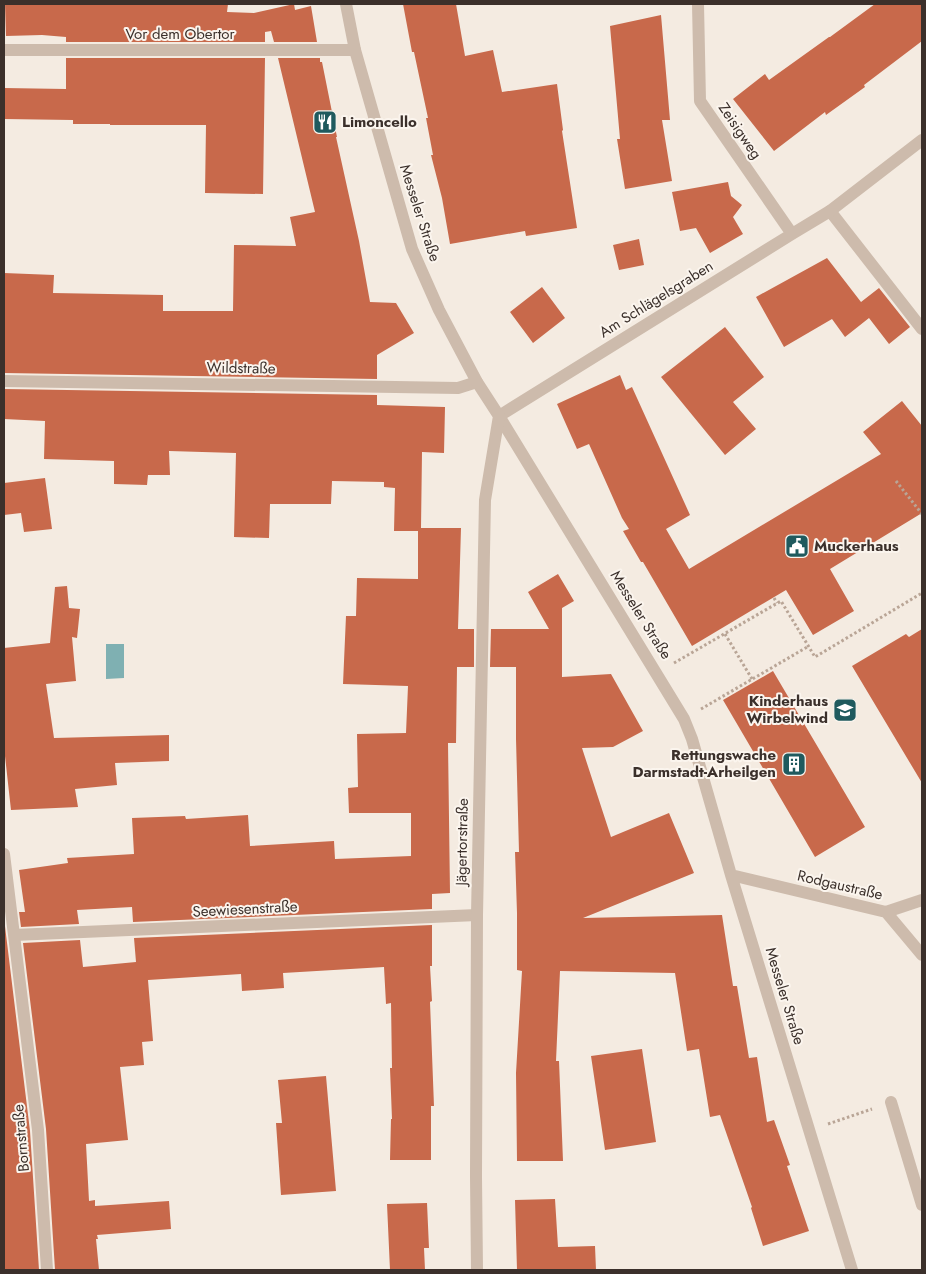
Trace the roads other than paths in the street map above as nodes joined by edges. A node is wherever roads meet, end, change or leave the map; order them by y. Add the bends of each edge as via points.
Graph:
1 (346, 4) edge
2 (698, 4) edge
3 (4, 50) edge
4 (355, 50) junction
5 (922, 140) edge
6 (830, 211) junction
7 (792, 234) junction
8 (922, 329) edge
9 (4, 381) edge
10 (477, 382) junction
11 (499, 416) junction
12 (4, 854) edge
13 (731, 876) junction
14 (922, 900) edge
15 (886, 912) junction
16 (477, 915) junction
17 (14, 935) junction
18 (922, 955) edge
19 (891, 1102) road end
20 (922, 1205) edge
21 (47, 1270) edge
22 (478, 1270) edge
23 (852, 1270) edge

1 - 4 street, Messeler Straße
2 - 7 street, Zeisigweg via 700,101
3 - 4 street, Vor dem Obertor
4 - 10 street, Messeler Straße via 412,249
5 - 6 street, Am Schlägelsgraben
6 - 7 street, Am Schlägelsgraben
6 - 8 street
7 - 11 street, Am Schlägelsgraben
9 - 10 street, Wildstraße via 458,388
10 - 11 street, Messeler Straße
11 - 13 street, Messeler Straße via 684,719
11 - 16 street, Jägertorstraße via 485,500
12 - 17 street, Bornstraße
13 - 15 street, Rodgaustraße
13 - 23 street, Messeler Straße
14 - 15 street
15 - 18 street, Rodgaustraße
16 - 17 street, Seewiesenstraße
16 - 22 street, Jägertorstraße
17 - 21 street, Bornstraße via 38,1130
19 - 20 street

